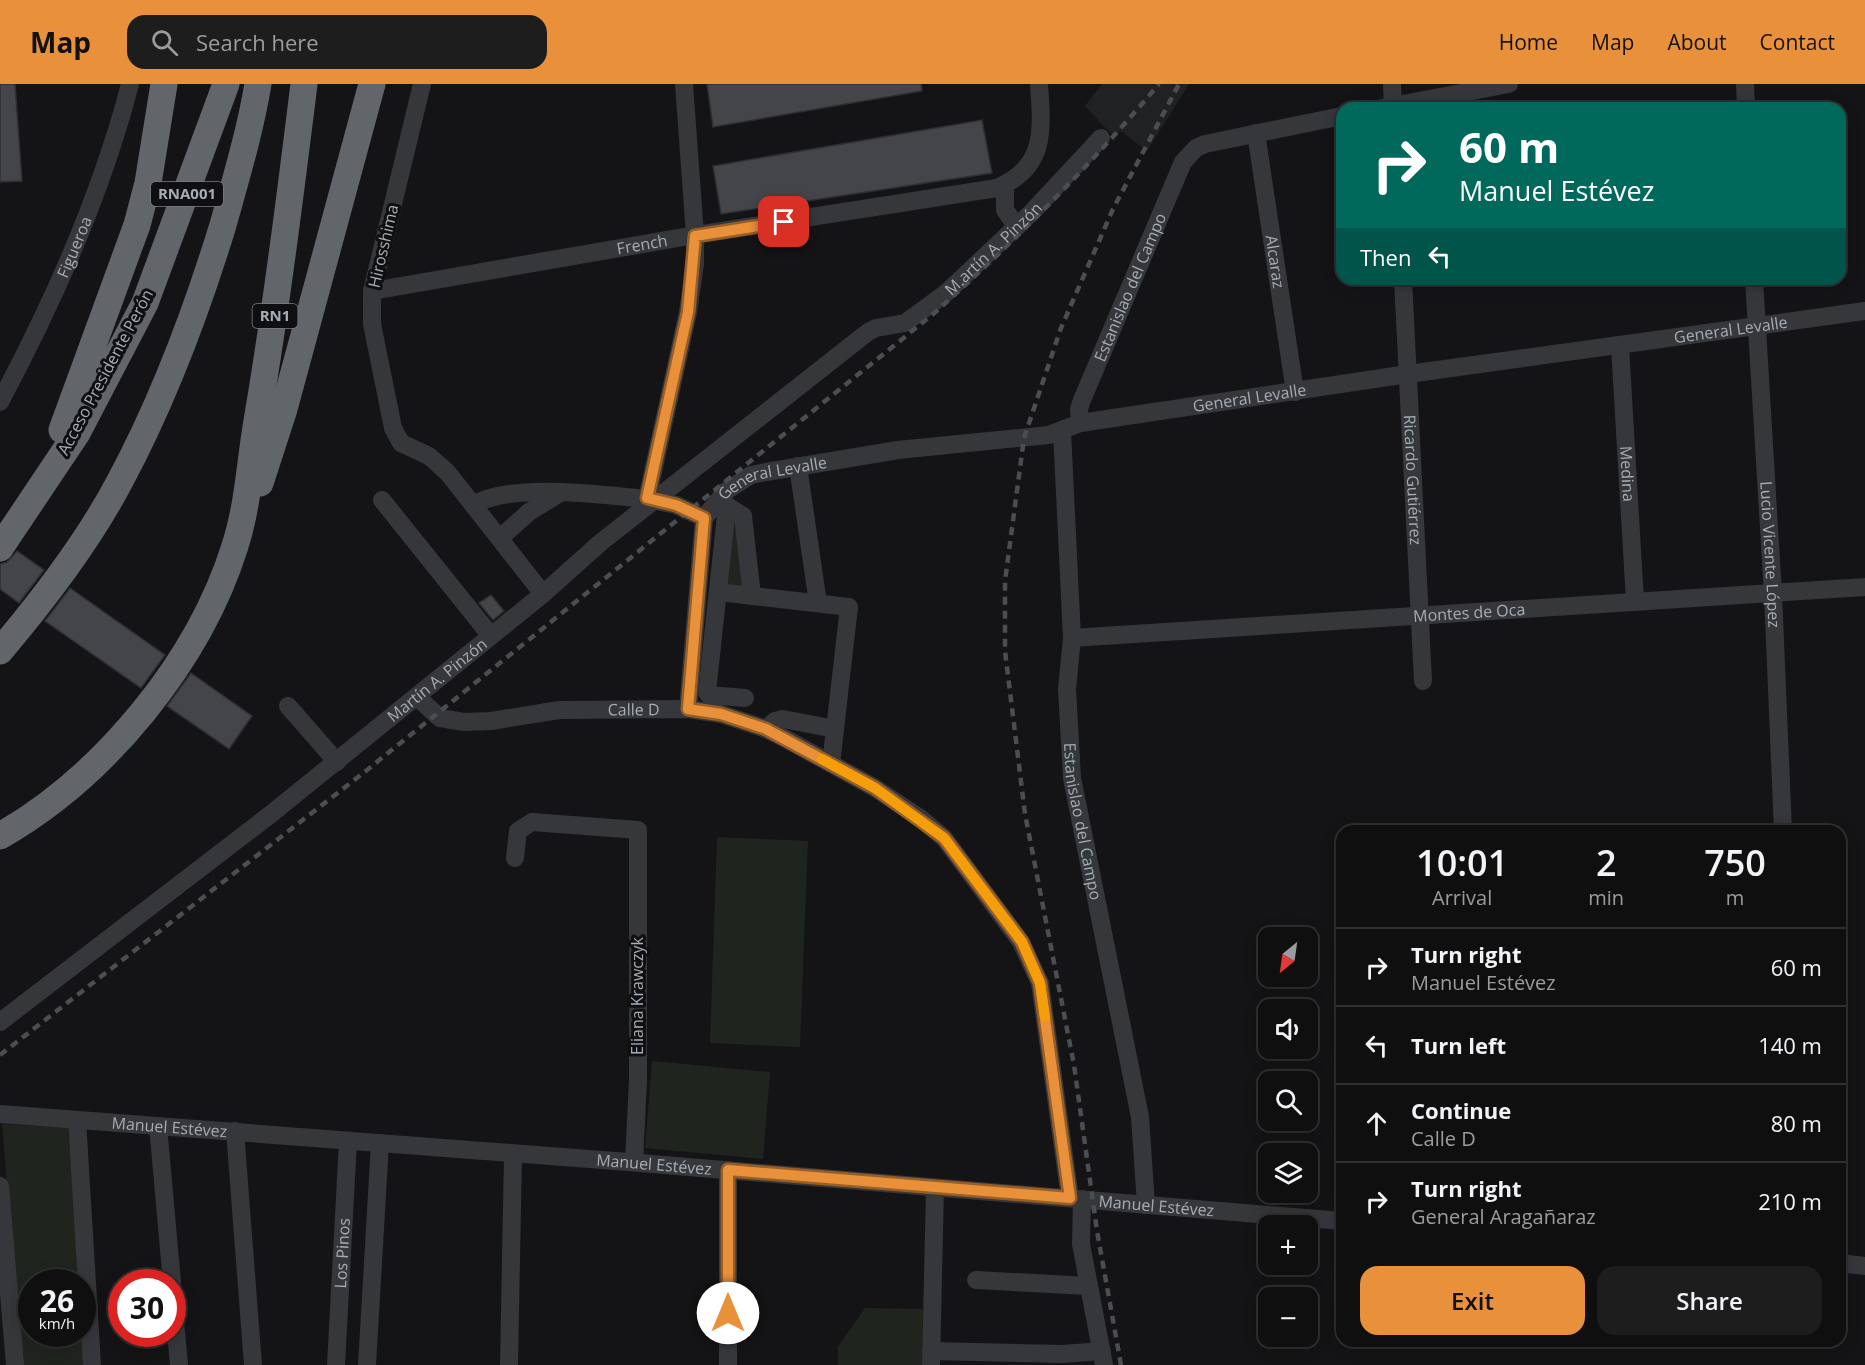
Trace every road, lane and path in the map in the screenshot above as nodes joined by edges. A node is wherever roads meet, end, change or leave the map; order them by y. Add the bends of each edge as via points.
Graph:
1 (130, 84) edge
2 (164, 84) edge
3 (226, 84) edge
4 (258, 84) edge
5 (304, 84) edge
6 (372, 84) edge
7 (422, 84) edge
8 (684, 84) edge
9 (1039, 84) edge
10 (1392, 84) edge
11 (1509, 84) edge
12 (1745, 84) edge
13 (1390, 102) edge
14 (1416, 102) edge
15 (1746, 102) edge
16 (1336, 117) edge
17 (1256, 133) junction
18 (1101, 138) dead end
19 (1012, 179) junction
20 (1017, 227) junction
21 (695, 236) junction
22 (1402, 285) edge
23 (1754, 285) edge
24 (372, 291) junction
25 (1865, 311) edge
26 (1756, 325) junction
27 (868, 332) joint
28 (1620, 346) junction
29 (1408, 374) junction
30 (1295, 392) junction
31 (0, 402) edge
32 (1080, 423) junction
33 (1062, 431) junction
34 (798, 465) junction
35 (561, 492) junction
36 (652, 499) junction
37 (382, 500) dead end
38 (724, 502) junction
39 (29, 505) junction
40 (473, 505) junction
41 (704, 518) junction
42 (500, 538) junction
43 (235, 546) junction
44 (0, 548) edge
45 (1865, 587) edge
46 (718, 592) junction
47 (543, 594) junction
48 (1773, 594) junction
49 (752, 596) junction
50 (1635, 601) junction
51 (818, 603) junction
52 (1419, 616) junction
53 (491, 636) junction
54 (1072, 638) junction
55 (0, 651) edge
56 (1423, 681) dead end
57 (417, 697) junction
58 (745, 698) dead end
59 (288, 706) dead end
60 (688, 709) junction
61 (766, 729) junction
62 (835, 729) junction
63 (337, 762) junction
64 (831, 764) junction
65 (1783, 825) edge
66 (0, 836) edge
67 (515, 858) dead end
68 (0, 1022) edge
69 (0, 1114) edge
70 (77, 1120) junction
71 (158, 1126) junction
72 (235, 1131) junction
73 (348, 1141) junction
74 (380, 1143) junction
75 (513, 1155) junction
76 (634, 1162) junction
77 (728, 1170) junction
78 (0, 1186) edge
79 (935, 1188) junction
80 (1076, 1199) junction
81 (1146, 1205) junction
82 (1336, 1221) edge
83 (1846, 1264) edge
84 (1865, 1266) edge
85 (171, 1269) edge
86 (976, 1280) dead end
87 (1089, 1286) junction
88 (177, 1347) edge
89 (931, 1358) edge
90 (1103, 1358) edge
91 (15, 1365) edge
92 (93, 1365) edge
93 (179, 1365) edge
94 (253, 1365) edge
95 (336, 1365) edge
96 (367, 1365) edge
97 (509, 1365) edge
98 (728, 1365) edge

1 - 31 street, Figueroa via 94,200 64,273
2 - 39 highway via 137,225 51,458
3 - 39 highway, Acceso Presidente Perón / RNA001 via 145,303 77,433
4 - 55 highway via 240,167 197,310 158,405 119,483 84,540
5 - 43 highway, RN1 via 275,314
6 - 43 highway via 274,442
7 - 24 street, Hirosshima
8 - 21 street
9 - 19 street via 1041,139 1036,153
10 - 13 street
11 - 14 street
12 - 15 street
16 - 17 street
17 - 30 street, Alcaraz
17 - 32 street, Estanislao del Campo via 1205,144 1189,154 1082,400 1078,410
18 - 20 street, M.artín A. Pinzón
19 - 20 street via 1005,210
19 - 21 street, French via 985,191
20 - 27 street, M.artín A. Pinzón via 921,312 905,322
21 - 24 street, French
21 - 36 street via 688,312
22 - 29 street, Ricardo Gutiérrez
23 - 26 street, Lucio Vicente López
24 - 40 street, Hirosshima via 372,324 393,428 401,443 429,456 448,473
25 - 26 street, General Levalle
26 - 28 street, General Levalle
26 - 48 street, Lucio Vicente López
27 - 36 street, Martín A. Pinzón
28 - 29 street, General Levalle
28 - 50 street, Medina
29 - 30 street, General Levalle
29 - 52 street, Ricardo Gutiérrez
30 - 32 street, General Levalle
32 - 33 street, General Levalle
33 - 34 street, General Levalle
33 - 54 street, Estanislao del Campo
34 - 38 street, General Levalle via 752,475
34 - 51 street
35 - 36 street, General Levalle
35 - 40 street, General Levalle via 483,500
35 - 42 street
36 - 41 street, General Levalle
36 - 47 street, Martín A. Pinzón
37 - 53 street
38 - 41 street, General Levalle
38 - 46 street
38 - 49 street via 743,516
39 - 44 highway, Acceso Presidente Perón / RNA001
40 - 42 street
41 - 60 street
42 - 47 street
43 - 66 highway, RN1 via 205,618 135,722 73,785
45 - 48 street, Montes de Oca
46 - 49 street
46 - 58 street via 707,692
47 - 53 street, Martín A. Pinzón
48 - 50 street, Montes de Oca
48 - 65 street, Lucio Vicente López
49 - 51 street
50 - 52 street, Montes de Oca
51 - 62 street via 849,607
52 - 54 street, Montes de Oca
52 - 56 street, Ricardo Gutiérrez
53 - 57 street, Martín A. Pinzón
54 - 81 street, Estanislao del Campo via 1067,689 1072,778 1144,1140
57 - 60 street, Calle D via 440,718 476,722 559,710
57 - 63 street, Martín A. Pinzón
59 - 63 street
60 - 61 street, Calle D via 721,714
61 - 62 street via 783,719
61 - 64 street, Calle D
62 - 64 street
63 - 68 street, Martín A. Pinzón
64 - 80 street, Calle D via 875,788 944,838 1022,942 1040,983
67 - 76 street, Eliana Krawczyk via 518,831 532,822 638,830 638,1080
69 - 70 street, Manuel Estévez
70 - 71 street, Manuel Estévez
70 - 92 street
71 - 72 street, Manuel Estévez
71 - 85 street
72 - 73 street, Manuel Estévez
72 - 94 street
73 - 74 street, Manuel Estévez
73 - 95 street, Los Pinos
74 - 75 street, Manuel Estévez
74 - 96 street
75 - 76 street, Manuel Estévez
75 - 97 street
76 - 77 street, Manuel Estévez
77 - 79 street, Manuel Estévez
77 - 98 street
78 - 91 street
79 - 80 street, Manuel Estévez
79 - 89 street
80 - 81 street, Manuel Estévez
80 - 87 street, Calle D
81 - 82 street, Manuel Estévez
83 - 84 street
86 - 87 street
87 - 90 street, Calle D
88 - 93 street
89 - 90 street via 1063,1354

